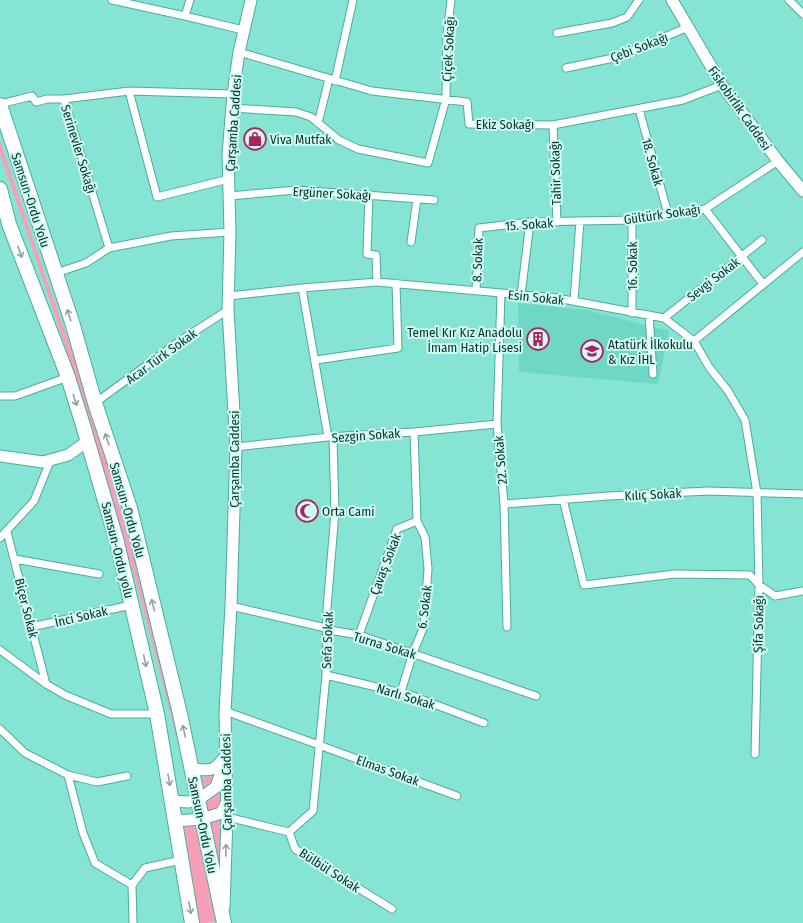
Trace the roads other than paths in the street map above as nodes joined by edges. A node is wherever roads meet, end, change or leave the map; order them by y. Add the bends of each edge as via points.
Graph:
1 (112, 0) edge
2 (190, 0) edge
3 (251, 0) edge
4 (353, 0) edge
5 (451, 0) edge
6 (639, 0) edge
7 (673, 0) edge
8 (789, 0) edge
9 (803, 14) edge
10 (185, 16) junction
11 (688, 28) junction
12 (243, 30) junction
13 (557, 33) dead end
14 (238, 52) junction
15 (566, 68) dead end
16 (332, 80) junction
17 (722, 85) junction
18 (128, 91) junction
19 (233, 94) junction
20 (64, 99) junction
21 (446, 99) junction
22 (0, 105) edge
23 (232, 108) junction
24 (639, 109) junction
25 (318, 123) junction
26 (553, 125) junction
27 (778, 161) junction
28 (229, 179) junction
29 (801, 185) edge
30 (0, 191) edge
31 (369, 194) junction
32 (230, 196) junction
33 (417, 198) junction
34 (434, 200) dead end
35 (705, 208) junction
36 (668, 214) junction
37 (632, 220) junction
38 (580, 221) junction
39 (530, 222) junction
40 (557, 222) junction
41 (5, 226) edge
42 (479, 228) joint
43 (230, 232) junction
44 (762, 240) dead end
45 (411, 242) dead end
46 (108, 248) junction
47 (803, 252) edge
48 (741, 256) junction
49 (56, 273) junction
50 (376, 282) junction
51 (396, 283) junction
52 (763, 284) junction
53 (302, 288) junction
54 (476, 291) junction
55 (501, 293) junction
56 (521, 295) junction
57 (229, 296) junction
58 (574, 301) junction
59 (228, 310) junction
60 (632, 312) junction
61 (649, 315) junction
62 (664, 318) junction
63 (694, 341) junction
64 (316, 360) junction
65 (653, 374) dead end
66 (68, 377) junction
67 (0, 396) edge
68 (95, 404) junction
69 (497, 424) junction
70 (414, 432) junction
71 (331, 437) junction
72 (88, 441) junction
73 (236, 447) junction
74 (0, 456) edge
75 (51, 458) junction
76 (756, 493) junction
77 (803, 494) edge
78 (563, 499) junction
79 (504, 504) junction
80 (417, 521) junction
81 (7, 532) junction
82 (0, 538) edge
83 (14, 559) junction
84 (100, 574) dead end
85 (759, 585) junction
86 (803, 591) edge
87 (131, 605) junction
88 (231, 606) junction
89 (31, 627) junction
90 (507, 627) dead end
91 (326, 628) junction
92 (359, 635) junction
93 (0, 650) edge
94 (413, 653) junction
95 (326, 676) junction
96 (46, 684) junction
97 (401, 692) junction
98 (536, 696) dead end
99 (224, 711) junction
100 (157, 714) junction
101 (484, 723) dead end
102 (0, 729) edge
103 (319, 745) junction
104 (755, 754) dead end
105 (226, 756) junction
106 (192, 769) junction
107 (68, 775) junction
108 (127, 776) dead end
109 (457, 796) dead end
110 (198, 800) junction
111 (173, 801) junction
112 (227, 801) junction
113 (227, 817) junction
114 (202, 819) junction
115 (176, 822) junction
116 (290, 832) junction
117 (181, 860) junction
118 (132, 885) junction
119 (392, 909) dead end
120 (224, 921) edge
121 (133, 923) edge
122 (192, 923) edge

1 - 10 street
2 - 10 street
3 - 12 main road, Çarşamba Caddesi
4 - 16 street
5 - 21 street, Çiçek Sokağı via 447,34
6 - 13 street via 628,16 612,24
7 - 11 main road, Fiskobirlik Caddesi
8 - 9 street
10 - 12 street
11 - 15 street, Çebi Sokağı via 618,57
11 - 17 main road, Fiskobirlik Caddesi
12 - 14 main road, Çarşamba Caddesi
14 - 16 street, Ekiz Sokağı
14 - 19 main road, Çarşamba Caddesi
16 - 21 street, Ekiz Sokağı via 372,91
16 - 25 street
17 - 24 street, Ekiz Sokağı via 683,100
17 - 27 main road, Fiskobirlik Caddesi
18 - 19 street, Serinevler Sokağı
18 - 20 street, Serinevler Sokağı
18 - 28 street via 157,197
19 - 23 main road, Çarşamba Caddesi
20 - 22 street via 36,102 32,96
20 - 46 street, Serinevler Sokağı
21 - 25 street, Çiçek Sokağı via 428,163 358,149 339,140
21 - 26 street, Ekiz Sokağı via 467,102 469,124
22 - 49 highway, Samsun-Ordu Yolu
23 - 25 street via 296,112 311,117
23 - 28 main road, Çarşamba Caddesi via 228,154
24 - 26 street, Ekiz Sokağı
24 - 36 street, 18. Sokak
26 - 40 street, Tahir Sokağı
27 - 29 main road, Fiskobirlik Caddesi
27 - 35 street, Gültürk Sokağı
28 - 32 main road, Çarşamba Caddesi
30 - 41 highway, Samsun-Ordu yolu
31 - 32 street, Ergüner Sokağı via 296,190
31 - 33 street, Ergüner Sokağı
31 - 50 street via 367,254 376,255
32 - 43 main road, Çarşamba Caddesi
33 - 34 street, Ergüner Sokağı
33 - 45 street
35 - 36 street, Gültürk Sokağı
35 - 48 street
36 - 37 street, Gültürk Sokağı
37 - 38 street, Gültürk Sokağı
37 - 60 street, 16. Sokak
38 - 40 street, 15. Sokak
38 - 58 street
39 - 40 street, 15. Sokak
39 - 42 street, 15. Sokak
39 - 56 street
41 -> 66 highway, Samsun-Ordu yolu
42 - 54 street, 8. Sokak
43 - 46 street via 171,236
43 - 57 main road, Çarşamba Caddesi
44 - 48 street, Sevgi Sokak
46 - 49 street via 86,263
47 - 52 street
48 - 52 street
48 - 62 street, Sevgi Sokak
68 -> 49 highway, Samsun-Ordu Yolu
50 - 51 street, Esin Sokak
50 - 53 street, Esin Sokak
51 - 54 street, Esin Sokak
51 - 64 street via 398,348
52 - 63 street
53 - 57 street, Esin Sokak
53 - 64 street, Sefa Sokak
54 - 55 street, Esin Sokak
55 - 56 street, Esin Sokak
55 - 69 street, 22. Sokak
56 - 58 street, Esin Sokak
57 - 59 main road, Çarşamba Caddesi
58 - 60 street, Esin Sokak
59 - 68 street, Acar Türk Sokak via 181,340
59 - 73 main road, Çarşamba Caddesi
60 - 61 street, Esin Sokak
61 - 62 street, Esin Sokak
61 - 65 street
62 - 63 street, Esin Sokak
63 - 76 street, Şifa Sokağı via 745,420
64 - 71 street, Sefa Sokak
66 - 67 street via 15,396
66 -> 72 highway, Samsun-Ordu yolu
106 -> 68 highway, Samsun-Ordu Yolu via 130,508
69 - 70 street, Sezgin Sokak
69 - 79 street, 22. Sokak
70 - 71 street, Sezgin Sokak
70 - 80 street
71 - 73 street, Sezgin Sokak
71 - 91 street, Sefa Sokak via 336,512
72 - 75 main road via 68,455
72 - 87 highway, Samsun-Ordu yolu via 117,542
73 - 88 main road, Çarşamba Caddesi
74 - 75 main road via 43,462
75 - 81 street via 34,501
76 - 77 street, Kılıç Sokak
76 - 78 street, Kılıç Sokak via 708,491
76 - 85 street, Şifa Sokağı
78 - 79 street, Kılıç Sokak
78 - 85 street via 584,585 675,574 750,575
79 - 90 street, 22. Sokak
80 - 92 street, Çavaş Sokak via 397,529
80 - 94 street, 6. Sokak via 425,537 428,569 424,626
81 - 82 street
81 - 83 street, Biçer Sokak
83 - 84 street
83 - 89 street, Biçer Sokak
85 - 86 street via 775,596
85 - 104 street, Şifa Sokağı
87 - 89 street, İnci Sokak
87 -> 100 highway, Samsun-Ordu yolu
88 - 91 street, Turna Sokak
88 - 99 main road, Çarşamba Caddesi
89 - 96 street, Biçer Sokak
91 - 92 street, Turna Sokak
91 - 95 street, Sefa Sokak
92 - 94 street, Turna Sokak
93 - 96 street
94 - 97 street, 6. Sokak
94 - 98 street, Turna Sokak
95 - 97 street, Narlı Sokak
95 - 103 street, Sefa Sokak
96 - 100 street via 65,695 111,714
97 - 101 street, Narlı Sokak
99 - 103 street, Elmas Sokak
99 - 105 main road, Çarşamba Caddesi
100 -> 111 highway, Samsun-Ordu yolu
102 - 107 street via 25,753
103 - 109 street, Elmas Sokak
103 - 116 street, Sefa Sokak via 313,811
105 - 106 main road via 216,768
105 - 110 main road via 216,787
105 - 112 main road, Çarşamba Caddesi
106 - 110 highway, Samsun-Ordu Yolu
107 - 108 street via 97,782
107 - 118 street via 83,833 95,863
110 - 111 main road
110 - 114 highway, Samsun-Ordu Yolu
111 - 115 highway, Samsun-Ordu yolu
112 - 113 main road, Çarşamba Caddesi
112 - 114 main road via 221,814
113 - 116 street
120 -> 113 main road, Çarşamba Caddesi
114 - 115 main road
114 - 120 highway, Samsun-Ordu Yolu
115 - 117 highway, Samsun-Ordu yolu
116 - 119 street, Bülbül Sokak via 295,849
117 - 118 street via 145,868
117 -> 122 highway, Samsun-Ordu yolu
118 - 121 street

